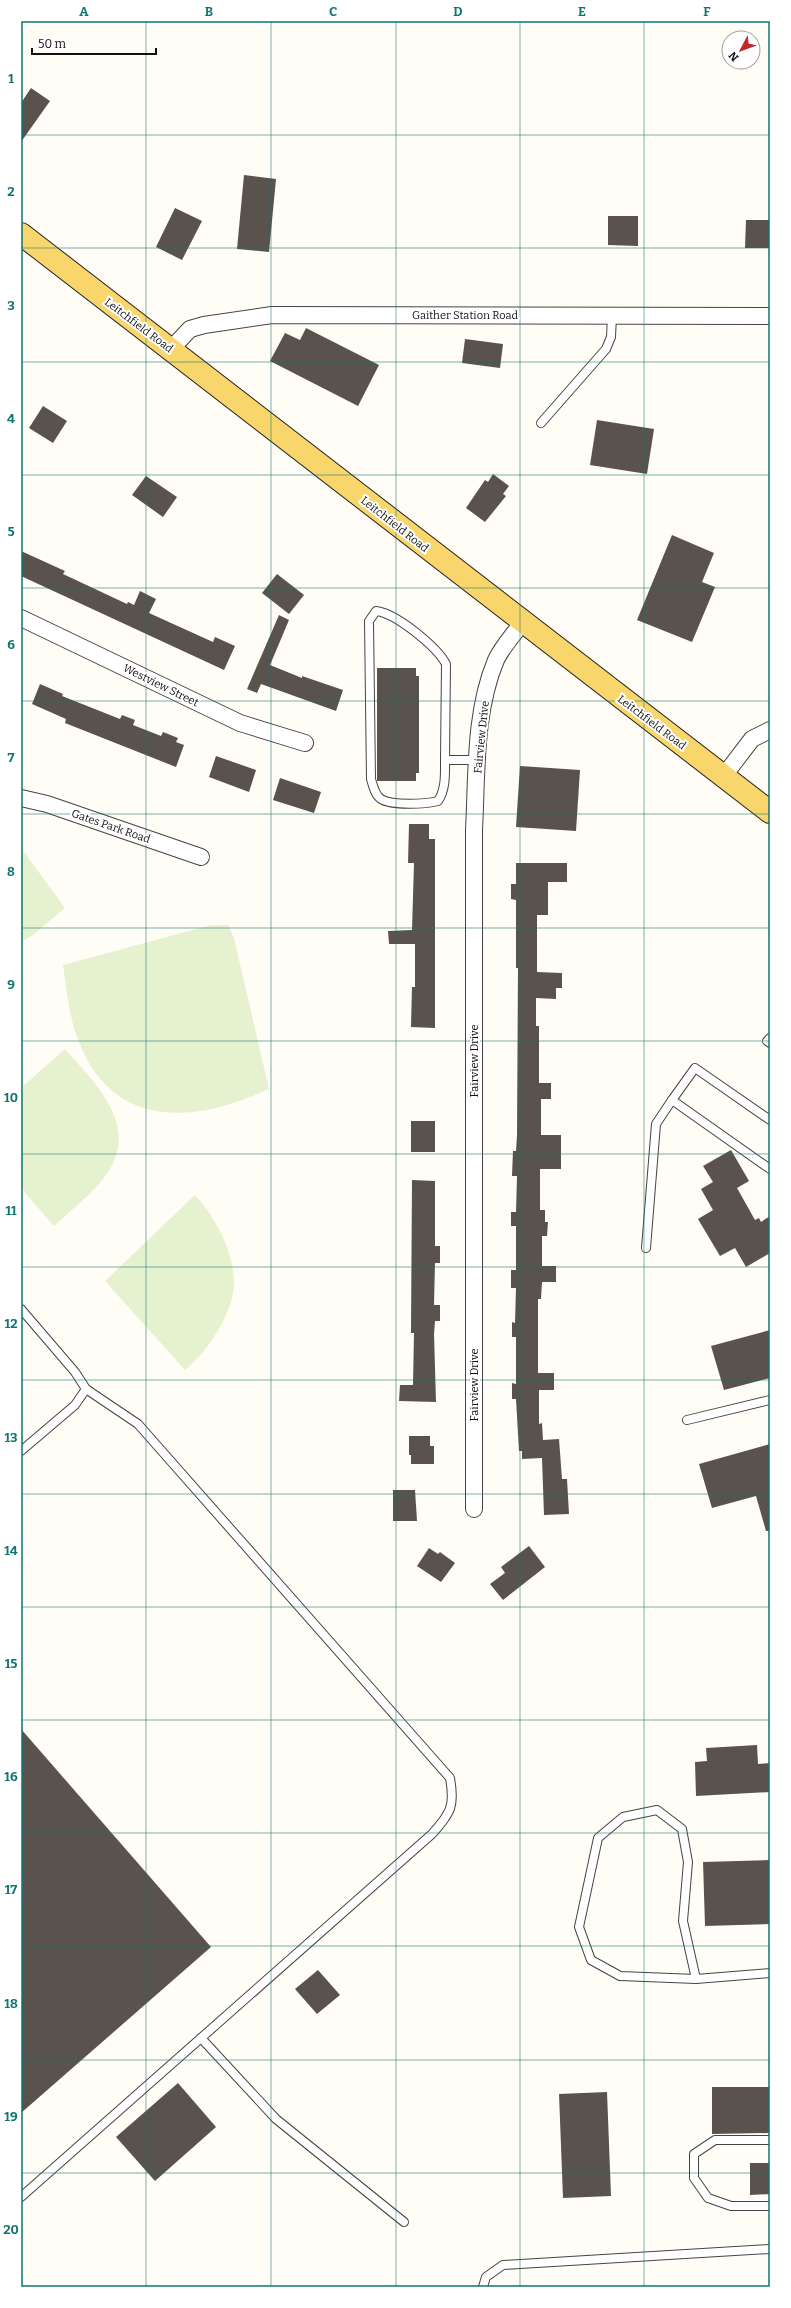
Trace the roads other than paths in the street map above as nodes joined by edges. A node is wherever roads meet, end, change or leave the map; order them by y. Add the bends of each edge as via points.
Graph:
1 (21, 234) edge
2 (612, 316) junction
3 (770, 316) edge
4 (171, 349) junction
5 (541, 423) dead end
6 (21, 618) edge
7 (522, 623) junction
8 (770, 730) edge
9 (305, 743) dead end
10 (445, 760) junction
11 (478, 760) junction
12 (723, 777) junction
13 (21, 798) edge
14 (770, 812) edge
15 (201, 857) dead end
16 (672, 1100) junction
17 (770, 1120) edge
18 (770, 1169) edge
19 (646, 1248) dead end
20 (21, 1309) edge
21 (86, 1389) junction
22 (770, 1400) edge
23 (687, 1420) dead end
24 (21, 1451) edge
25 (474, 1509) dead end
26 (770, 1973) edge
27 (696, 1978) junction
28 (201, 2038) junction
29 (770, 2140) edge
30 (21, 2197) edge
31 (770, 2206) edge
32 (404, 2222) dead end
33 (770, 2249) edge
34 (483, 2287) edge

1 - 4 main road, Leitchfield Road
2 - 3 street, Gaither Station Road
2 - 4 street, Gaither Station Road via 272,315 204,324 190,329
2 - 5 lane via 611,336 606,350
4 - 7 main road, Leitchfield Road
6 - 9 street, Westview Street via 240,723
7 - 11 street, Fairview Drive via 497,659 490,677 485,696
7 - 12 main road, Leitchfield Road
8 - 12 street via 752,739
10 - 10 lane via 446,664 441,655 397,619 386,612 376,611 369,621 373,788 382,799 388,801 438,801 445,784
10 - 11 lane
11 - 25 street, Fairview Drive via 474,830
12 - 14 main road, Leitchfield Road
13 - 15 street, Gates Park Road via 47,804
16 - 17 lane via 695,1068
16 - 18 lane
16 - 19 lane via 656,1124
20 - 21 lane via 75,1372
21 - 24 lane via 75,1405
21 - 28 lane via 138,1424 450,1778 453,1798 446,1818 432,1834
22 - 23 lane
26 - 27 lane
27 - 27 lane via 620,1976 591,1960 579,1927 598,1838 623,1817 657,1810 682,1829 688,1862 683,1921
28 - 30 lane
28 - 32 lane via 276,2119
29 - 31 lane via 715,2140 694,2154 694,2178 708,2198 731,2206
33 - 34 lane via 503,2265 486,2277

